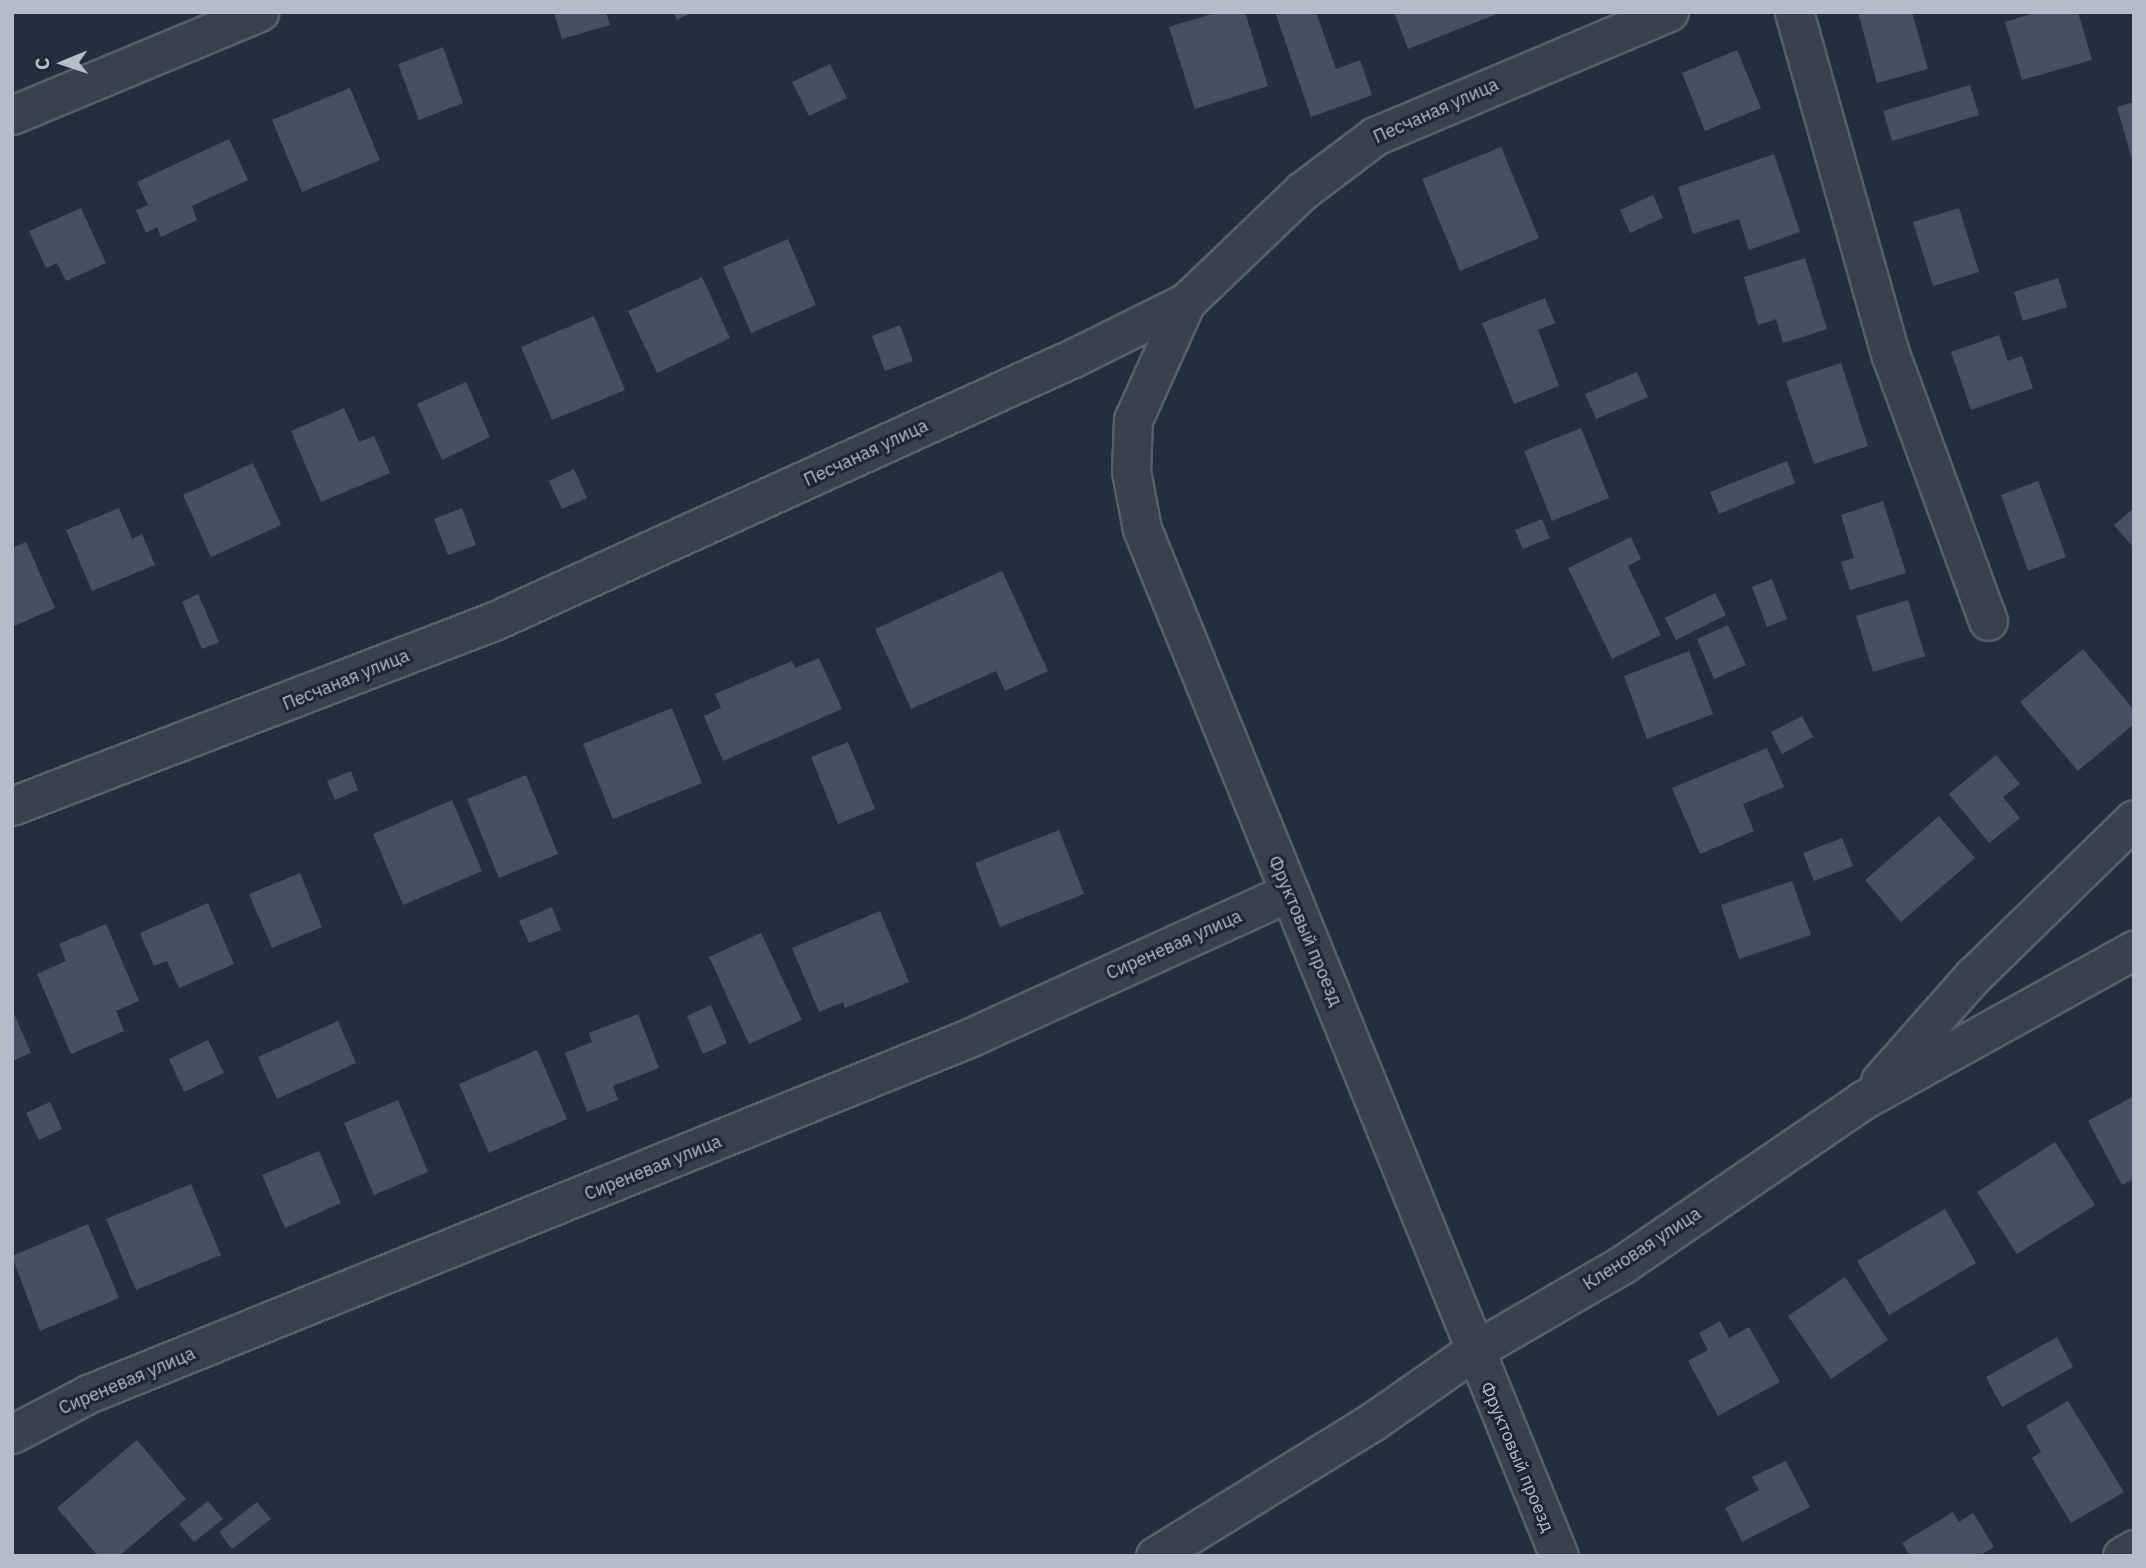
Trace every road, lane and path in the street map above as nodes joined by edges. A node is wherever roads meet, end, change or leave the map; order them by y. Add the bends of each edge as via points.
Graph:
1 (259, 12) edge
2 (1668, 12) edge
3 (1794, 12) edge
4 (12, 115) edge
5 (1186, 302) junction
6 (1988, 621) dead end
7 (12, 807) edge
8 (2134, 819) edge
9 (1289, 892) junction
10 (2134, 950) edge
11 (1863, 1100) junction
12 (1472, 1352) junction
13 (12, 1434) edge
14 (2134, 1549) edge
15 (1155, 1556) edge
16 (1559, 1556) edge
17 (2122, 1556) edge

1 - 4 street
2 - 5 street, Песчаная улица via 1376,136 1302,191
3 - 6 street via 1891,356
5 - 7 street, Песчаная улица via 494,621
5 - 9 street, Фруктовый проезд via 1135,410 1130,443 1135,501 1164,589
8 - 11 street via 1972,977
9 - 12 street, Фруктовый проезд
9 - 13 street, Сиреневая улица via 969,1038 88,1394
10 - 11 street, Кленовая улица
11 - 12 street, Кленовая улица via 1623,1265
12 - 15 street, Кленовая улица via 1372,1422
12 - 16 street, Фруктовый проезд
14 - 17 street

